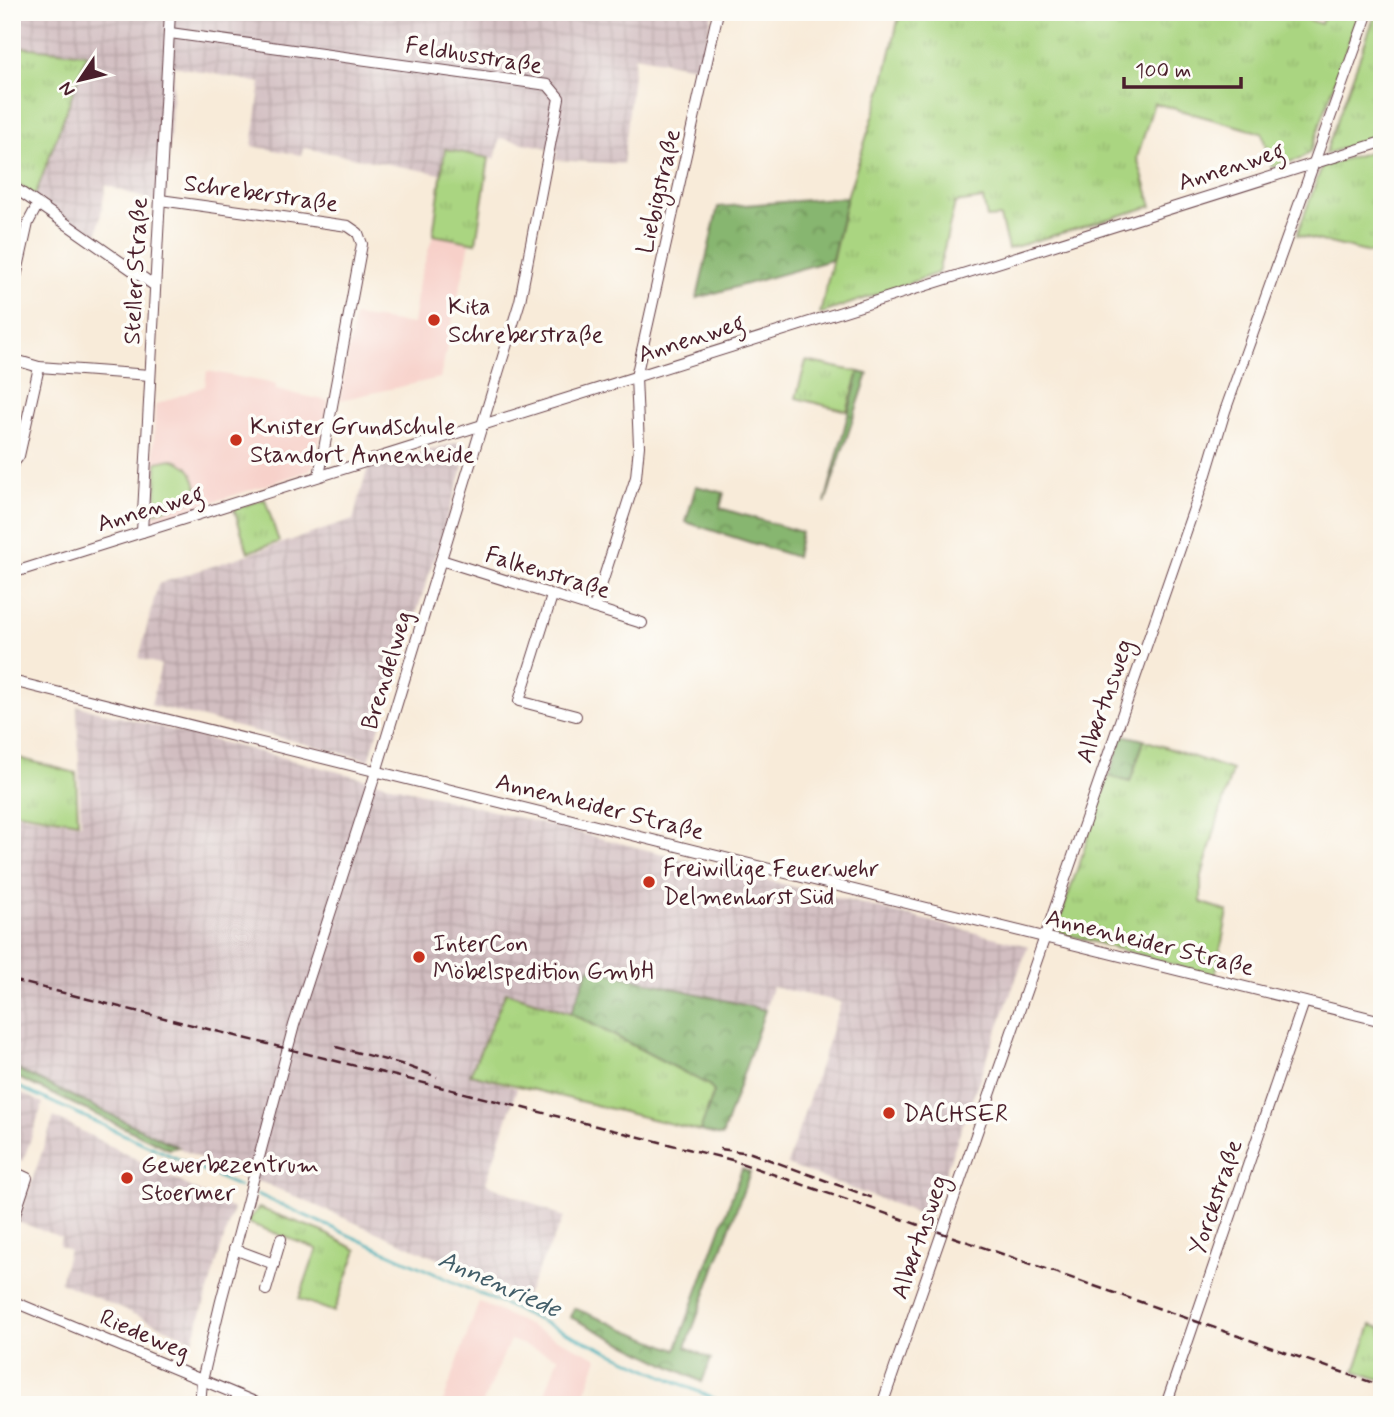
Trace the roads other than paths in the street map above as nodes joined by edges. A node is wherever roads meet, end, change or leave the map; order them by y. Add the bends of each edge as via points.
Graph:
1 (170, 12) edge
2 (718, 12) edge
3 (1368, 12) edge
4 (170, 33) junction
5 (559, 98) joint
6 (1382, 142) edge
7 (1315, 162) junction
8 (12, 186) edge
9 (160, 200) junction
10 (38, 204) junction
11 (155, 286) junction
12 (12, 295) edge
13 (12, 359) edge
14 (39, 367) junction
15 (150, 374) junction
16 (636, 377) junction
17 (484, 426) junction
18 (12, 465) edge
19 (319, 476) junction
20 (142, 532) junction
21 (441, 560) junction
22 (12, 573) edge
23 (552, 596) junction
24 (594, 608) junction
25 (642, 624) dead end
26 (12, 681) edge
27 (576, 716) dead end
28 (376, 772) junction
29 (1046, 938) junction
30 (1304, 1002) junction
31 (1382, 1021) edge
32 (12, 1171) edge
33 (12, 1223) edge
34 (281, 1239) dead end
35 (234, 1250) junction
36 (274, 1264) junction
37 (266, 1290) dead end
38 (12, 1301) edge
39 (202, 1381) junction
40 (200, 1405) edge
41 (261, 1405) edge
42 (882, 1405) edge
43 (1166, 1405) edge

1 - 4 street, Steller Straße
2 - 16 street, Liebigstraße
3 - 7 street, Albertusweg
4 - 5 street, Feldhusstraße via 548,85
4 - 9 street, Steller Straße
5 - 17 street, Brendelweg via 520,301
6 - 7 street, Annenweg
7 - 16 street, Annenweg
7 - 29 street, Albertusweg
8 - 10 street
9 - 11 street, Steller Straße
9 - 19 street, Schreberstraße via 348,226 358,233 362,244
10 - 11 street
10 - 12 street via 28,223
11 - 15 street, Steller Straße
13 - 14 street
14 - 15 street
14 - 18 street via 19,456
15 - 20 street, Steller Straße
16 - 17 street, Annenweg
16 - 24 street, Liebigstraße via 636,477
17 - 19 street, Annenweg
17 - 21 street, Brendelweg
19 - 20 street, Annenweg
20 - 22 street, Annenweg
21 - 23 street, Falkenstraße
21 - 28 street, Brendelweg
23 - 24 street, Falkenstraße
23 - 27 street via 519,701
24 - 25 street, Falkenstraße
26 - 28 street, Annenheider Straße
28 - 29 street, Annenheider Straße
28 - 35 street, Brendelweg via 294,1025
29 - 30 street, Annenheider Straße
29 - 42 street, Albertusweg
30 - 31 street, Annenheider Straße
30 - 43 street, Yorckstraße
32 - 33 street via 27,1178
34 - 36 street
35 - 36 street
35 - 39 street, Brendelweg
36 - 37 street
38 - 39 street, Riedeweg
39 - 40 street, Brendelweg
39 - 41 street, Riedeweg

